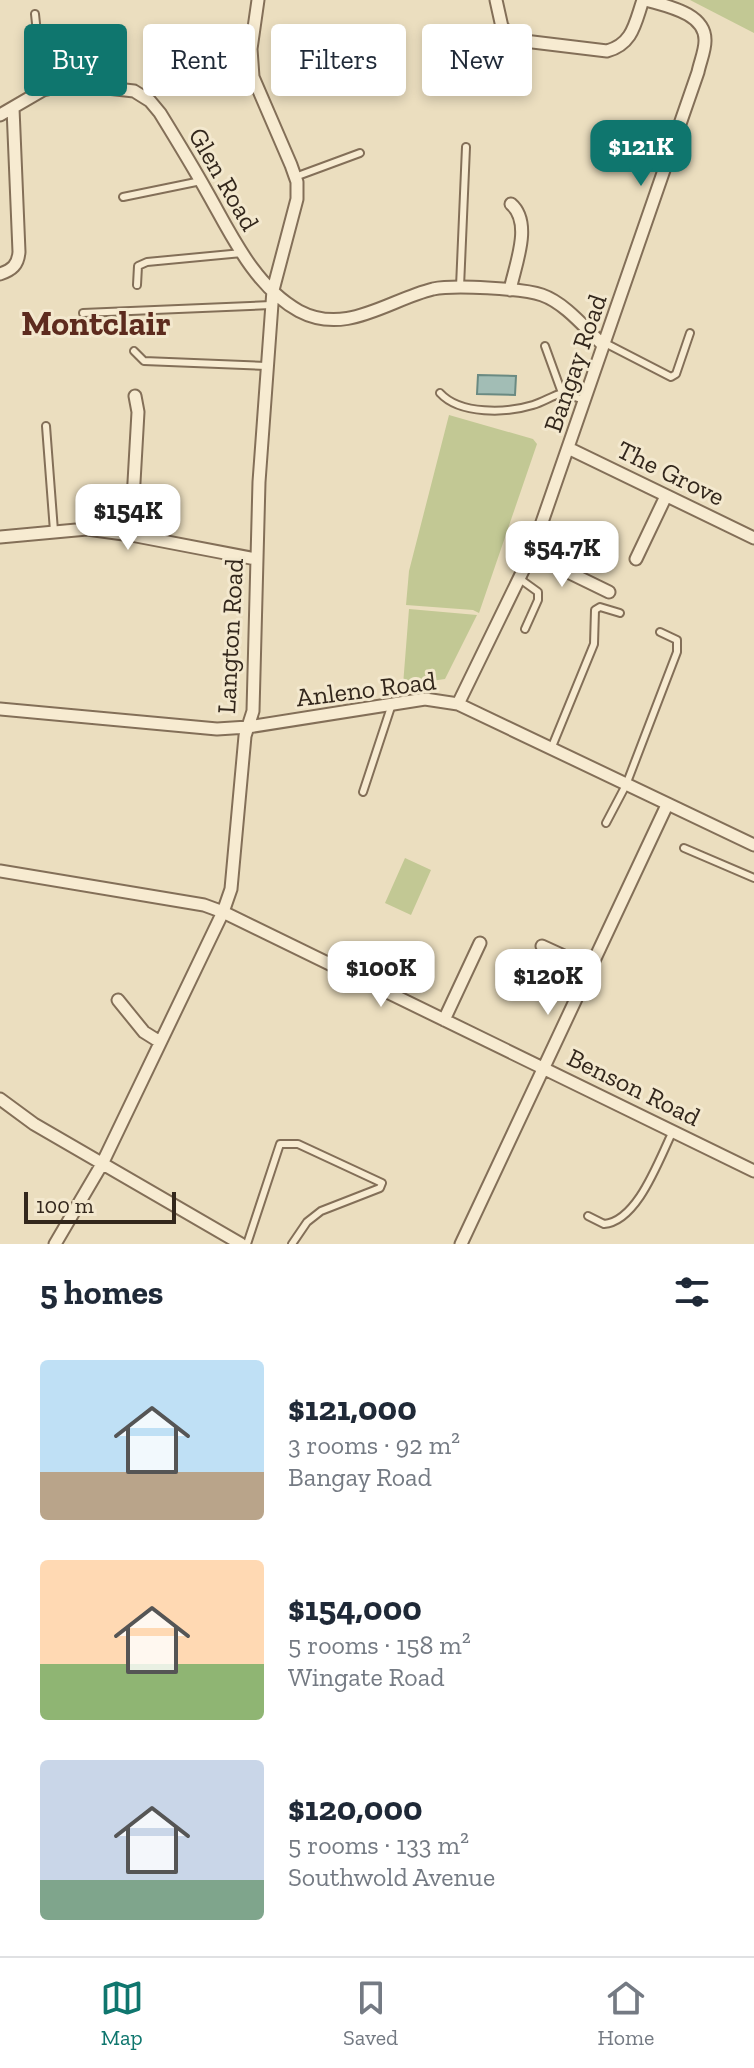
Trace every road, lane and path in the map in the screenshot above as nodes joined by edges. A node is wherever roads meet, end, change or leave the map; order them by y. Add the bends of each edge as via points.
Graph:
1 (258, 0) edge
2 (496, 0) edge
3 (645, 0) edge
4 (35, 14) dead end
5 (36, 24) edge
6 (127, 90) edge
7 (33, 96) edge
8 (13, 108) junction
9 (0, 115) edge
10 (466, 147) dead end
11 (360, 153) dead end
12 (295, 177) junction
13 (201, 181) junction
14 (123, 197) dead end
15 (511, 204) dead end
16 (242, 253) junction
17 (0, 274) edge
18 (137, 285) dead end
19 (460, 289) junction
20 (273, 290) junction
21 (510, 290) junction
22 (271, 305) junction
23 (83, 313) dead end
24 (690, 333) dead end
25 (603, 344) junction
26 (545, 346) dead end
27 (134, 351) dead end
28 (266, 366) junction
29 (440, 393) dead end
30 (562, 393) junction
31 (135, 396) dead end
32 (584, 400) junction
33 (46, 426) dead end
34 (568, 448) junction
35 (666, 496) junction
36 (54, 531) junction
37 (131, 535) junction
38 (0, 537) edge
39 (754, 538) edge
40 (531, 554) junction
41 (256, 559) junction
42 (636, 559) dead end
43 (520, 579) junction
44 (609, 592) dead end
45 (620, 613) dead end
46 (525, 629) dead end
47 (660, 632) dead end
48 (392, 704) junction
49 (458, 704) junction
50 (0, 709) edge
51 (248, 727) junction
52 (551, 749) junction
53 (626, 785) junction
54 (363, 792) dead end
55 (667, 805) junction
56 (606, 823) dead end
57 (754, 845) edge
58 (684, 848) dead end
59 (0, 871) edge
60 (754, 878) edge
61 (223, 912) junction
62 (480, 943) dead end
63 (542, 946) dead end
64 (590, 968) junction
65 (118, 1000) dead end
66 (444, 1020) junction
67 (160, 1042) junction
68 (544, 1068) junction
69 (0, 1099) edge
70 (673, 1131) junction
71 (102, 1164) junction
72 (754, 1171) edge
73 (588, 1216) dead end
74 (55, 1244) edge
75 (244, 1244) edge
76 (292, 1244) edge
77 (461, 1244) edge

1 - 12 street, Langton Road via 253,77
2 - 3 street via 502,27 516,40 607,51 629,38
3 - 25 street, Bangay Road via 694,19 705,42
4 - 5 lane
6 - 13 street, Glen Road via 142,95 160,113
7 - 8 street, Glen Road
8 - 9 street, Glen Road
8 - 17 street via 19,261
10 - 19 lane
11 - 12 lane
12 - 20 street, Langton Road via 297,199
13 - 14 lane
13 - 16 street, Glen Road
15 - 21 street via 522,227
16 - 18 lane via 147,262 138,266
16 - 20 street, Glen Road
19 - 20 street, Glen Road via 430,290 345,320 306,313
19 - 21 street, Glen Road
20 - 22 street, Langton Road
21 - 25 street, Glen Road via 555,302
22 - 23 lane
22 - 28 street, Langton Road
24 - 25 lane via 671,377
25 - 32 street, Bangay Road
26 - 30 lane
27 - 28 lane via 144,361
28 - 41 street, Langton Road
29 - 30 lane via 467,406 498,409 530,406
30 - 32 lane
31 - 37 street
32 - 34 street, Bangay Road
33 - 36 lane
34 - 35 street, The Grove
34 - 40 street, Bangay Road
35 - 39 street, The Grove
35 - 42 street
36 - 37 street
36 - 38 street
37 - 41 street
40 - 43 street, Bangay Road
40 - 44 street
41 - 51 street, Langton Road via 253,711
43 - 46 lane via 538,592
43 - 49 street, Bangay Road
45 - 52 lane via 595,610 594,644
47 - 53 lane via 677,640 677,652
48 - 49 street, Anleno Road via 425,699
48 - 51 street, Anleno Road
48 - 54 lane
49 - 52 street, Anleno Road
50 - 51 street, Anleno Road via 186,728
51 - 61 street, Langton Road via 231,889
52 - 53 street, Anleno Road
53 - 55 street, Anleno Road
53 - 56 lane
55 - 57 street, Anleno Road
55 - 64 street
58 - 60 lane
59 - 61 street, Benson Road
61 - 66 street, Benson Road
61 - 67 street, Langton Road
62 - 66 street
63 - 64 street
64 - 68 street
65 - 67 street via 144,1032
66 - 68 street, Benson Road
67 - 71 street, Langton Road
68 - 70 street, Benson Road
68 - 77 street
69 - 71 street
70 - 72 street, Benson Road
70 - 73 lane via 630,1211 610,1223
71 - 74 street, Langton Road
71 - 75 street
75 - 76 lane via 280,1144 298,1144 382,1183 321,1211

